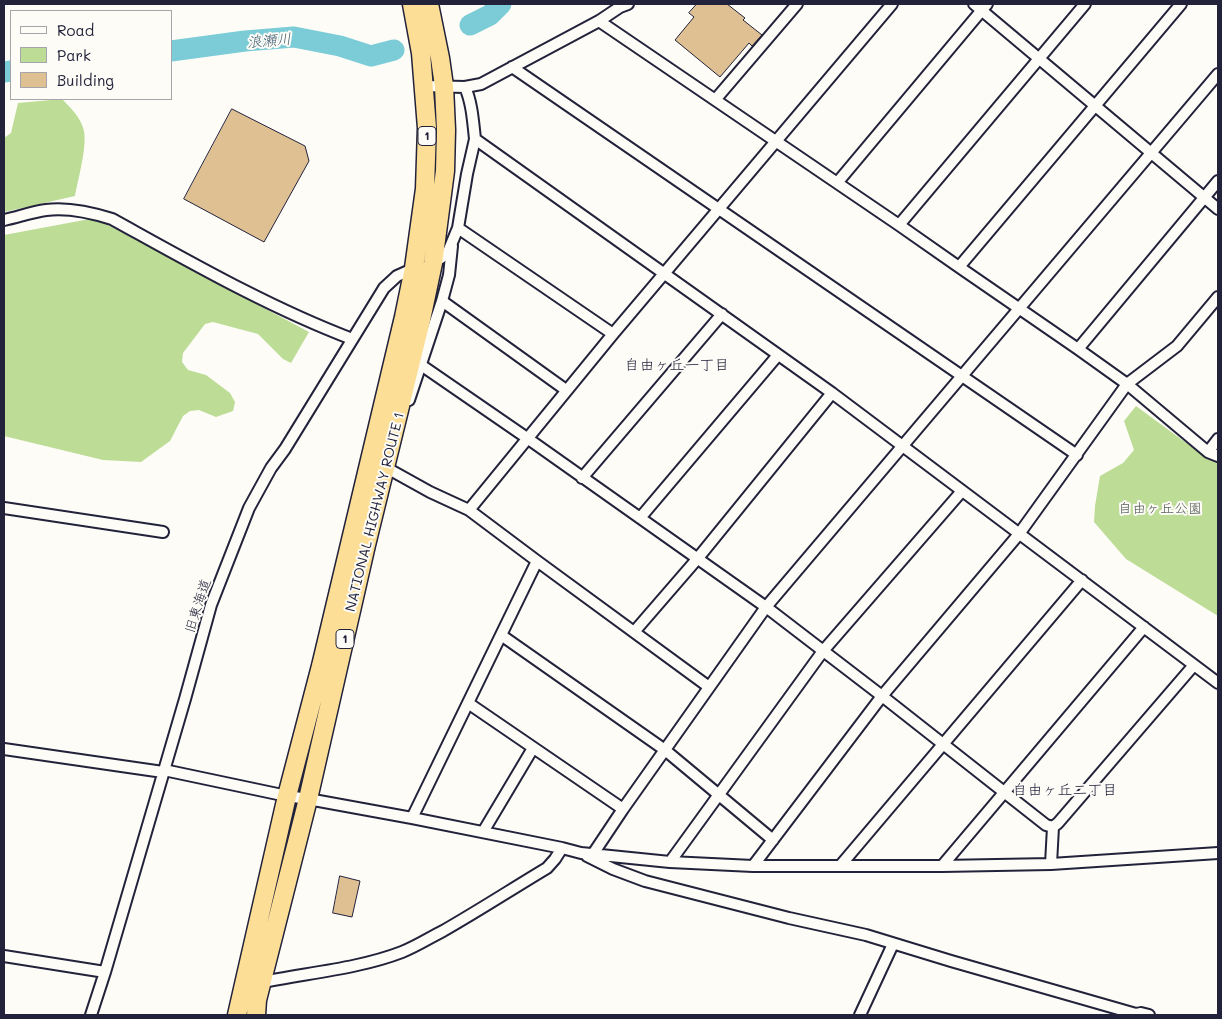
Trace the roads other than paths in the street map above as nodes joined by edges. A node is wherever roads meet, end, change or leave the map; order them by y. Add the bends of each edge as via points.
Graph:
1 (412, 4) edge
2 (429, 4) edge
3 (628, 4) edge
4 (797, 4) edge
5 (892, 4) edge
6 (1085, 4) edge
7 (1181, 4) edge
8 (981, 6) edge
9 (599, 21) junction
10 (1039, 58) junction
11 (512, 67) junction
12 (1218, 74) edge
13 (424, 86) junction
14 (444, 86) junction
15 (465, 86) junction
16 (715, 100) junction
17 (1095, 105) junction
18 (475, 139) junction
19 (775, 141) junction
20 (1152, 152) junction
21 (1218, 181) edge
22 (837, 183) junction
23 (1204, 198) junction
24 (719, 208) junction
25 (1218, 209) edge
26 (4, 220) edge
27 (899, 225) junction
28 (458, 228) junction
29 (453, 242) junction
30 (433, 263) junction
31 (959, 267) junction
32 (414, 268) junction
33 (664, 273) junction
34 (1218, 296) edge
35 (442, 301) junction
36 (1018, 309) junction
37 (722, 314) junction
38 (613, 334) junction
39 (352, 339) junction
40 (1078, 349) junction
41 (778, 354) junction
42 (421, 365) junction
43 (962, 376) junction
44 (1127, 384) junction
45 (566, 390) junction
46 (832, 394) junction
47 (393, 437) junction
48 (527, 438) junction
49 (1218, 439) edge
50 (903, 447) junction
51 (1208, 452) junction
52 (1077, 455) junction
53 (1218, 456) edge
54 (385, 467) junction
55 (582, 478) junction
56 (962, 491) junction
57 (4, 508) edge
58 (469, 510) junction
59 (640, 518) junction
60 (164, 532) dead end
61 (1019, 534) junction
62 (698, 558) junction
63 (537, 561) junction
64 (1082, 580) junction
65 (766, 607) junction
66 (1144, 627) junction
67 (634, 632) junction
68 (501, 635) junction
69 (823, 651) junction
70 (1194, 665) junction
71 (1218, 683) edge
72 (709, 687) junction
73 (882, 696) junction
74 (468, 703) junction
75 (942, 744) junction
76 (4, 748) edge
77 (533, 748) junction
78 (665, 750) junction
79 (163, 771) junction
80 (1005, 793) junction
81 (718, 794) junction
82 (287, 796) junction
83 (308, 798) junction
84 (623, 809) junction
85 (412, 818) junction
86 (1053, 827) junction
87 (482, 832) junction
88 (773, 840) junction
89 (562, 848) junction
90 (581, 853) junction
91 (1218, 853) edge
92 (593, 854) junction
93 (670, 862) junction
94 (1051, 864) junction
95 (753, 866) junction
96 (840, 866) junction
97 (942, 866) junction
98 (893, 944) junction
99 (4, 956) edge
100 (105, 972) junction
101 (262, 982) junction
102 (244, 985) junction
103 (91, 1015) edge
104 (237, 1015) edge
105 (256, 1015) edge
106 (860, 1015) edge
107 (1149, 1015) edge

1 - 13 highway, NATIONAL HIGHWAY ROUTE 1 / 1
2 - 14 highway, NATIONAL HIGHWAY ROUTE 1 / 1
3 - 9 street
4 - 16 street
5 - 19 street
6 - 10 street
7 - 17 street
8 - 10 street
8 - 22 street
9 - 11 street
9 - 16 street
10 - 17 street
10 - 27 street
11 - 15 street via 481,84
11 - 24 street
12 - 20 street
13 - 14 street
13 - 32 highway, NATIONAL HIGHWAY ROUTE 1 / 1 via 427,128 424,189
14 - 15 street
14 - 30 highway, NATIONAL HIGHWAY ROUTE 1 / 1 via 445,171
15 - 18 street
16 - 19 street
17 - 20 street
17 - 31 street
18 - 28 street
18 - 33 street
19 - 22 street
19 - 24 street
20 - 23 street
20 - 36 street
21 - 23 street
22 - 27 street
23 - 25 street
23 - 40 street
24 - 33 street
24 - 43 street
26 - 39 street via 47,210 79,210 112,219 269,304
27 - 31 street
28 - 29 street
28 - 38 street
29 - 30 street via 448,252
29 - 35 street
30 - 32 street, 旧東海道
30 - 47 highway, NATIONAL HIGHWAY ROUTE 1 / 1
31 - 36 street
32 - 39 street, 旧東海道 via 397,276 384,288
32 - 82 highway, NATIONAL HIGHWAY ROUTE 1 / 1 via 328,638
33 - 37 street
33 - 38 street
34 - 44 street via 1177,346
35 - 42 street
35 - 45 street
36 - 40 street
36 - 43 street
37 - 41 street
37 - 55 street
38 - 45 street
39 - 79 street, 旧東海道 via 249,508 211,605
40 - 44 street
41 - 46 street
41 - 59 street
42 - 47 street
42 - 48 street
43 - 50 street
43 - 52 street
44 - 51 street
44 - 52 street
45 - 48 street
46 - 50 street
46 - 62 street
47 - 54 highway, NATIONAL HIGHWAY ROUTE 1 / 1
48 - 55 street
48 - 58 street
49 - 51 street
50 - 56 street
50 - 65 street
51 - 53 street
52 - 61 street
54 - 58 street
54 - 83 highway, NATIONAL HIGHWAY ROUTE 1 / 1
55 - 59 street
56 - 61 street
56 - 69 street
57 - 60 street
58 - 63 street
59 - 62 street
61 - 64 street
61 - 73 street
62 - 65 street
62 - 67 street
63 - 67 street
63 - 68 street
64 - 66 street
64 - 75 street
65 - 69 street
65 - 72 street
66 - 70 street
66 - 80 street
67 - 72 street
68 - 74 street
68 - 78 street
69 - 73 street
69 - 81 street
70 - 71 street
70 - 86 street
72 - 78 street
73 - 75 street
73 - 88 street
74 - 77 street
74 - 85 street
75 - 80 street
75 - 96 street
76 - 79 street
77 - 84 street
77 - 87 street
78 - 81 street
78 - 84 street
79 - 82 street
79 - 100 street, 旧東海道
80 - 86 street via 1046,826
80 - 97 street
81 - 88 street
81 - 93 street
82 - 83 street
82 - 102 highway, NATIONAL HIGHWAY ROUTE 1 / 1
83 - 85 street
83 - 101 highway, NATIONAL HIGHWAY ROUTE 1 / 1
84 - 92 street
85 - 87 street
86 - 94 street
87 - 89 street
88 - 95 street
89 - 90 street
89 - 101 street via 547,868 404,951 385,958
90 - 92 street
90 - 98 street via 645,881
91 - 94 street
92 - 93 street
93 - 95 street
94 - 97 street
95 - 96 street
96 - 97 street
98 - 106 street
98 - 107 street via 1136,1014
99 - 100 street
100 - 103 street, 旧東海道
101 - 102 street
101 - 105 highway, NATIONAL HIGHWAY ROUTE 1 / 1
102 - 104 highway, NATIONAL HIGHWAY ROUTE 1 / 1

